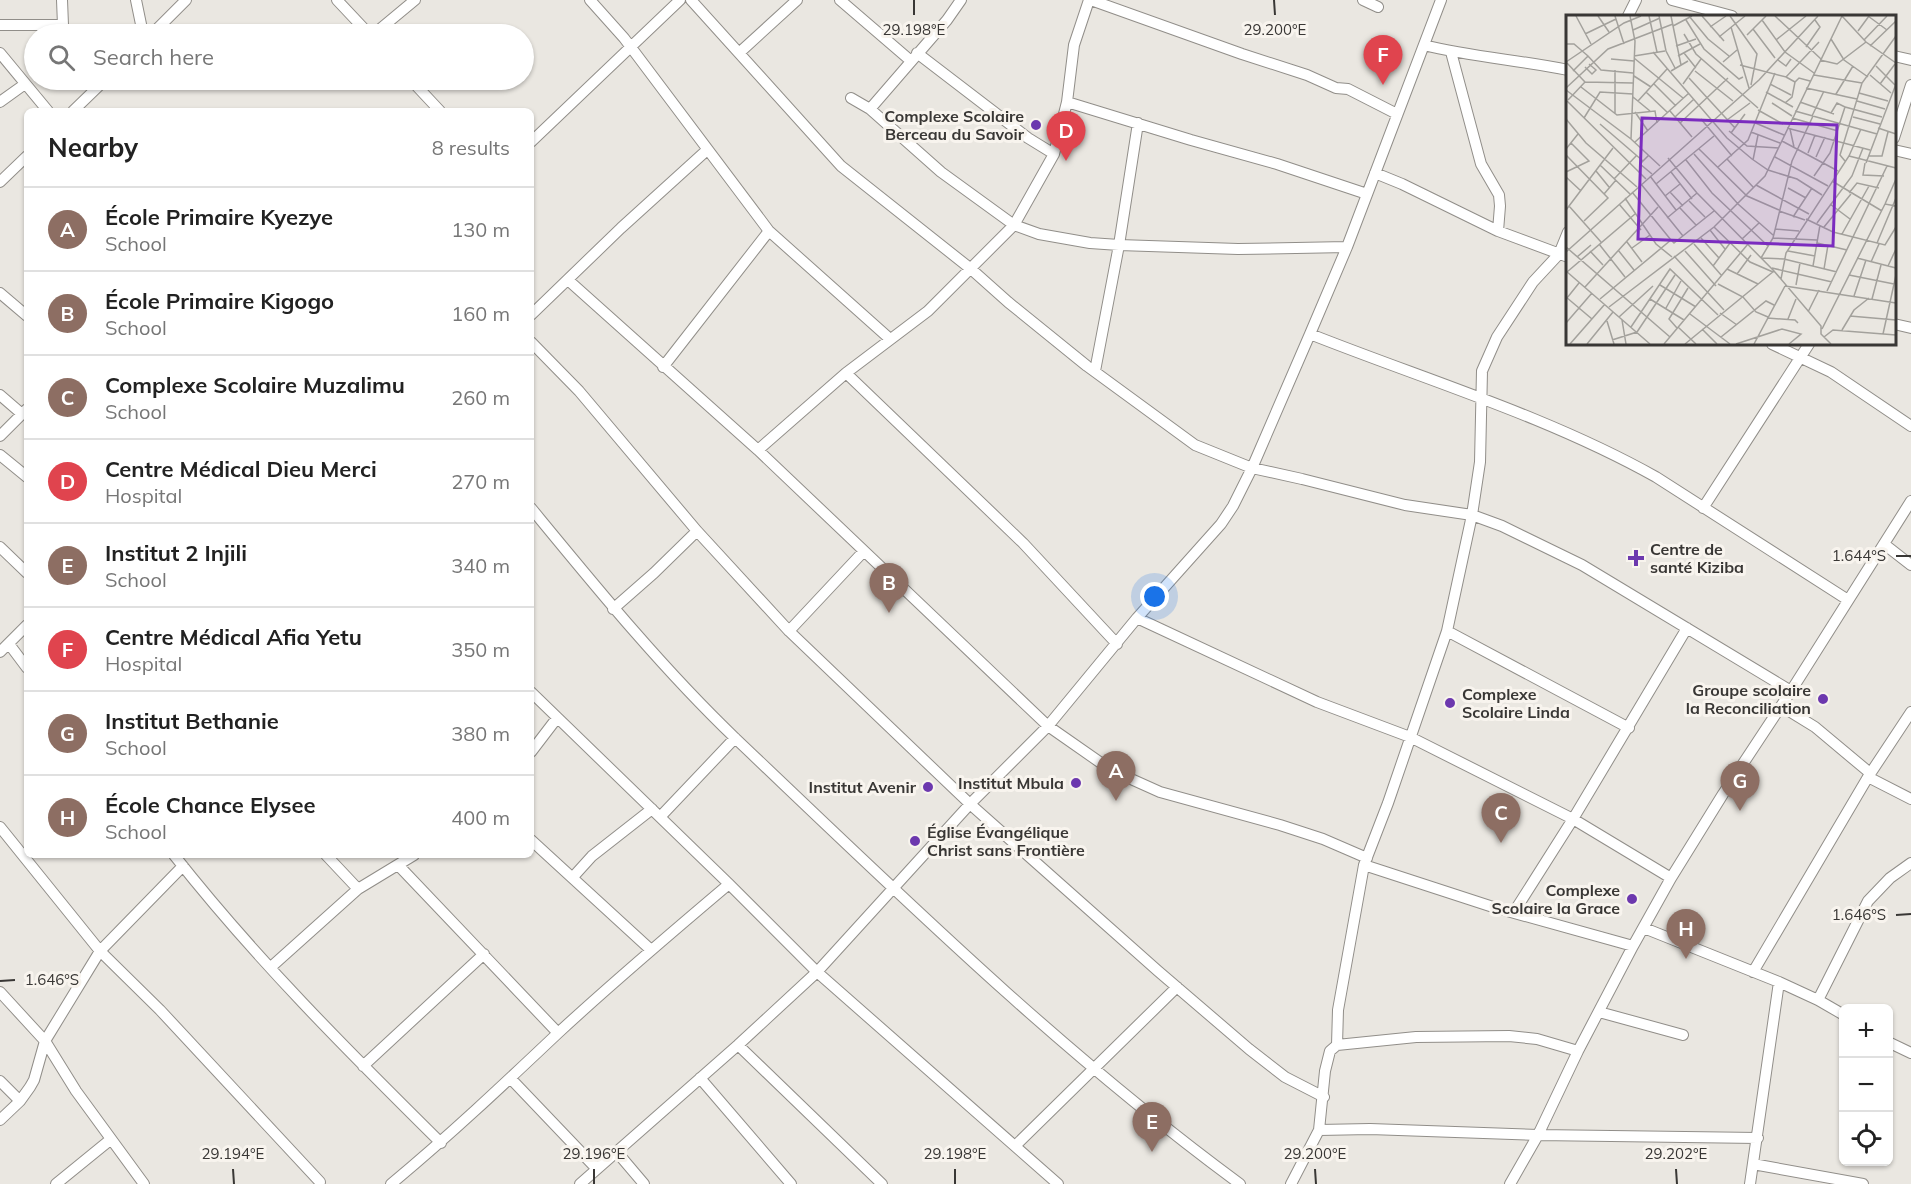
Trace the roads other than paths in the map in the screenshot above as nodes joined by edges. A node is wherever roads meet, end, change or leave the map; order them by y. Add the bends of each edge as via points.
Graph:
1 (62, 0) edge
2 (136, 0) edge
3 (186, 0) edge
4 (337, 0) edge
5 (415, 0) edge
6 (590, 0) edge
7 (680, 0) edge
8 (691, 0) edge
9 (796, 0) edge
10 (840, 0) edge
11 (961, 0) edge
12 (1090, 0) edge
13 (1363, 0) edge
14 (1441, 0) edge
15 (1636, 0) edge
16 (1672, 0) edge
17 (1378, 7) dead end
18 (1628, 15) edge
19 (1728, 15) edge
20 (63, 24) edge
21 (141, 24) edge
22 (162, 24) edge
23 (360, 24) edge
24 (386, 24) edge
25 (0, 25) edge
26 (24, 25) edge
27 (1424, 45) junction
28 (631, 47) junction
29 (1450, 52) junction
30 (0, 53) edge
31 (739, 53) junction
32 (1896, 56) edge
33 (914, 57) junction
34 (1911, 60) edge
35 (1566, 70) edge
36 (24, 83) edge
37 (24, 85) edge
38 (1911, 85) edge
39 (30, 90) edge
40 (95, 90) edge
41 (420, 90) edge
42 (851, 98) dead end
43 (0, 102) edge
44 (1067, 102) junction
45 (45, 108) edge
46 (76, 108) edge
47 (437, 108) edge
48 (870, 109) junction
49 (1397, 114) junction
50 (1138, 123) junction
51 (1896, 132) edge
52 (534, 139) edge
53 (707, 150) junction
54 (1896, 150) edge
55 (1054, 154) junction
56 (1911, 154) edge
57 (24, 159) edge
58 (1375, 173) junction
59 (0, 182) edge
60 (1367, 194) junction
61 (1014, 225) junction
62 (769, 231) junction
63 (1497, 231) junction
64 (1119, 245) junction
65 (1347, 247) junction
66 (1564, 256) edge
67 (971, 268) junction
68 (568, 280) junction
69 (0, 292) edge
70 (534, 312) edge
71 (24, 313) edge
72 (1896, 324) edge
73 (1911, 328) edge
74 (1310, 334) junction
75 (890, 339) junction
76 (534, 345) edge
77 (1774, 345) edge
78 (1808, 345) edge
79 (1800, 357) junction
80 (663, 367) junction
81 (1095, 371) junction
82 (846, 373) junction
83 (0, 395) edge
84 (1481, 398) junction
85 (24, 410) edge
86 (24, 412) edge
87 (1911, 426) edge
88 (0, 436) edge
89 (758, 450) junction
90 (0, 455) edge
91 (1252, 468) junction
92 (24, 475) edge
93 (1911, 501) edge
94 (1703, 508) junction
95 (534, 512) edge
96 (1472, 515) junction
97 (697, 531) junction
98 (1884, 544) junction
99 (0, 548) edge
100 (864, 551) junction
101 (1911, 565) edge
102 (24, 570) edge
103 (1848, 600) junction
104 (613, 609) junction
105 (1137, 618) junction
106 (1688, 627) junction
107 (24, 628) edge
108 (789, 631) junction
109 (1447, 631) junction
110 (9, 644) junction
111 (1117, 644) junction
112 (0, 652) edge
113 (24, 664) edge
114 (1791, 691) junction
115 (534, 695) edge
116 (1781, 706) junction
117 (1911, 712) edge
118 (556, 718) junction
119 (1048, 726) junction
120 (1629, 728) junction
121 (1410, 737) junction
122 (735, 738) junction
123 (534, 748) edge
124 (1869, 775) junction
125 (1911, 799) edge
126 (970, 804) junction
127 (656, 813) junction
128 (1573, 819) junction
129 (0, 826) edge
130 (534, 843) edge
131 (24, 856) edge
132 (26, 858) edge
133 (176, 858) edge
134 (329, 858) edge
135 (410, 858) edge
136 (1366, 861) junction
137 (1911, 863) edge
138 (183, 866) junction
139 (399, 866) junction
140 (573, 876) junction
141 (1671, 879) junction
142 (729, 884) junction
143 (892, 888) junction
144 (358, 889) junction
145 (1514, 912) junction
146 (1644, 928) junction
147 (1633, 946) junction
148 (651, 950) junction
149 (100, 951) junction
150 (484, 954) junction
151 (271, 967) junction
152 (817, 972) junction
153 (1753, 972) junction
154 (1779, 982) junction
155 (1177, 987) junction
156 (0, 992) edge
157 (1818, 1000) junction
158 (1599, 1012) junction
159 (1839, 1012) edge
160 (558, 1033) junction
161 (1683, 1035) dead end
162 (45, 1041) junction
163 (1893, 1044) edge
164 (738, 1045) junction
165 (1337, 1045) junction
166 (1578, 1051) junction
167 (1911, 1053) edge
168 (363, 1066) junction
169 (1094, 1069) junction
170 (511, 1078) junction
171 (700, 1078) junction
172 (0, 1081) edge
173 (1324, 1097) junction
174 (20, 1101) junction
175 (0, 1120) edge
176 (1319, 1130) junction
177 (1538, 1135) junction
178 (1758, 1138) junction
179 (110, 1140) junction
180 (441, 1143) junction
181 (1015, 1146) junction
182 (616, 1151) junction
183 (1753, 1164) junction
184 (596, 1168) junction
185 (320, 1183) edge
186 (56, 1184) edge
187 (144, 1184) edge
188 (392, 1184) edge
189 (580, 1184) edge
190 (644, 1184) edge
191 (791, 1184) edge
192 (882, 1184) edge
193 (1058, 1184) edge
194 (1240, 1184) edge
195 (1291, 1184) edge
196 (1510, 1184) edge
197 (1749, 1184) edge
198 (1863, 1184) edge

1 - 20 street
2 - 21 street
3 - 22 street
4 - 23 street
5 - 24 street
6 - 28 street
7 - 28 street
8 - 31 street
9 - 31 street
10 - 33 street
11 - 33 street
12 - 44 street via 1074,45
12 - 49 street via 1348,89
13 - 17 street
14 - 27 street
15 - 18 street
16 - 19 street
25 - 26 street
27 - 29 street
27 - 49 street
28 - 52 street
28 - 53 street
29 - 35 street
29 - 63 street via 1481,164 1499,195
30 - 36 street
31 - 67 street via 841,166
32 - 34 street
33 - 48 street
33 - 55 street
37 - 43 street
38 - 51 street
39 - 45 street
40 - 46 street
41 - 47 street
42 - 48 street
44 - 50 street
44 - 55 street
48 - 61 street via 941,172
49 - 58 street
50 - 60 street
50 - 64 street
53 - 62 street
53 - 68 street
54 - 56 street
55 - 61 street
57 - 59 street
58 - 60 street
58 - 63 street
60 - 65 street
61 - 64 street via 1039,234
61 - 67 street
62 - 75 street
62 - 80 street
63 - 66 street
64 - 65 street
64 - 81 street
65 - 74 street
66 - 84 street via 1533,282 1497,337 1482,371
67 - 75 street via 928,311
67 - 81 street
68 - 70 street
68 - 80 street
69 - 71 street
72 - 73 street
74 - 84 street
74 - 91 street
75 - 82 street
76 - 97 street via 579,391
77 - 79 street
78 - 79 street
79 - 87 street via 1831,372
79 - 94 street
80 - 89 street
81 - 91 street via 1195,445
82 - 89 street
82 - 111 street via 1023,543
83 - 85 street
84 - 94 street via 1628,461
84 - 96 street via 1480,462
86 - 88 street
89 - 100 street
90 - 92 street
91 - 96 street via 1405,505
91 - 105 street via 1221,524
93 - 98 street
94 - 103 street
95 - 104 street
96 - 106 street via 1582,564
96 - 109 street
97 - 104 street
97 - 108 street
98 - 101 street
98 - 103 street
99 - 102 street
100 - 108 street
100 - 119 street
103 - 114 street
104 - 122 street
105 - 111 street
105 - 121 street via 1317,702
106 - 114 street
106 - 120 street
107 - 110 street
108 - 126 street
109 - 120 street
109 - 121 street
110 - 112 street
110 - 113 street
111 - 119 street
114 - 116 street
115 - 118 street
116 - 124 street via 1815,727
116 - 141 street
117 - 124 street
118 - 123 street
118 - 127 street
119 - 126 street
119 - 136 street via 1134,782 1312,836
120 - 128 street
121 - 128 street
121 - 136 street
122 - 127 street
122 - 143 street
124 - 125 street
124 - 153 street
126 - 143 street
126 - 155 street
127 - 140 street via 592,856
127 - 142 street
128 - 141 street
128 - 145 street
129 - 131 street
130 - 140 street
132 - 149 street
133 - 138 street
134 - 144 street
135 - 139 street
136 - 145 street
136 - 165 street via 1338,1010
137 - 157 street via 1868,901
138 - 149 street
138 - 151 street
139 - 144 street
139 - 150 street
140 - 148 street
141 - 146 street
142 - 148 street
142 - 152 street
143 - 152 street
143 - 169 street
144 - 151 street
145 - 147 street
146 - 147 street
146 - 153 street
147 - 158 street
148 - 160 street
149 - 162 street
149 - 185 street
150 - 160 street
150 - 168 street
151 - 168 street
152 - 164 street
152 - 181 street
153 - 154 street
154 - 157 street
154 - 178 street
155 - 169 street
155 - 173 street via 1285,1077
156 - 162 street
157 - 159 street
158 - 161 street
158 - 166 street
160 - 170 street
162 - 174 street via 34,1080
162 - 179 street
163 - 167 street
164 - 171 street
164 - 192 street
165 - 166 street via 1416,1037 1509,1036
165 - 173 street via 1330,1051
166 - 177 street
168 - 180 street
169 - 181 street
169 - 194 street
170 - 180 street
170 - 184 street
171 - 182 street
171 - 191 street
172 - 174 street
173 - 176 street
174 - 175 street
176 - 177 street
176 - 195 street
177 - 178 street
177 - 196 street
178 - 183 street
179 - 186 street
179 - 187 street
180 - 188 street
181 - 193 street
182 - 184 street
182 - 190 street
183 - 197 street
183 - 198 street
184 - 189 street

